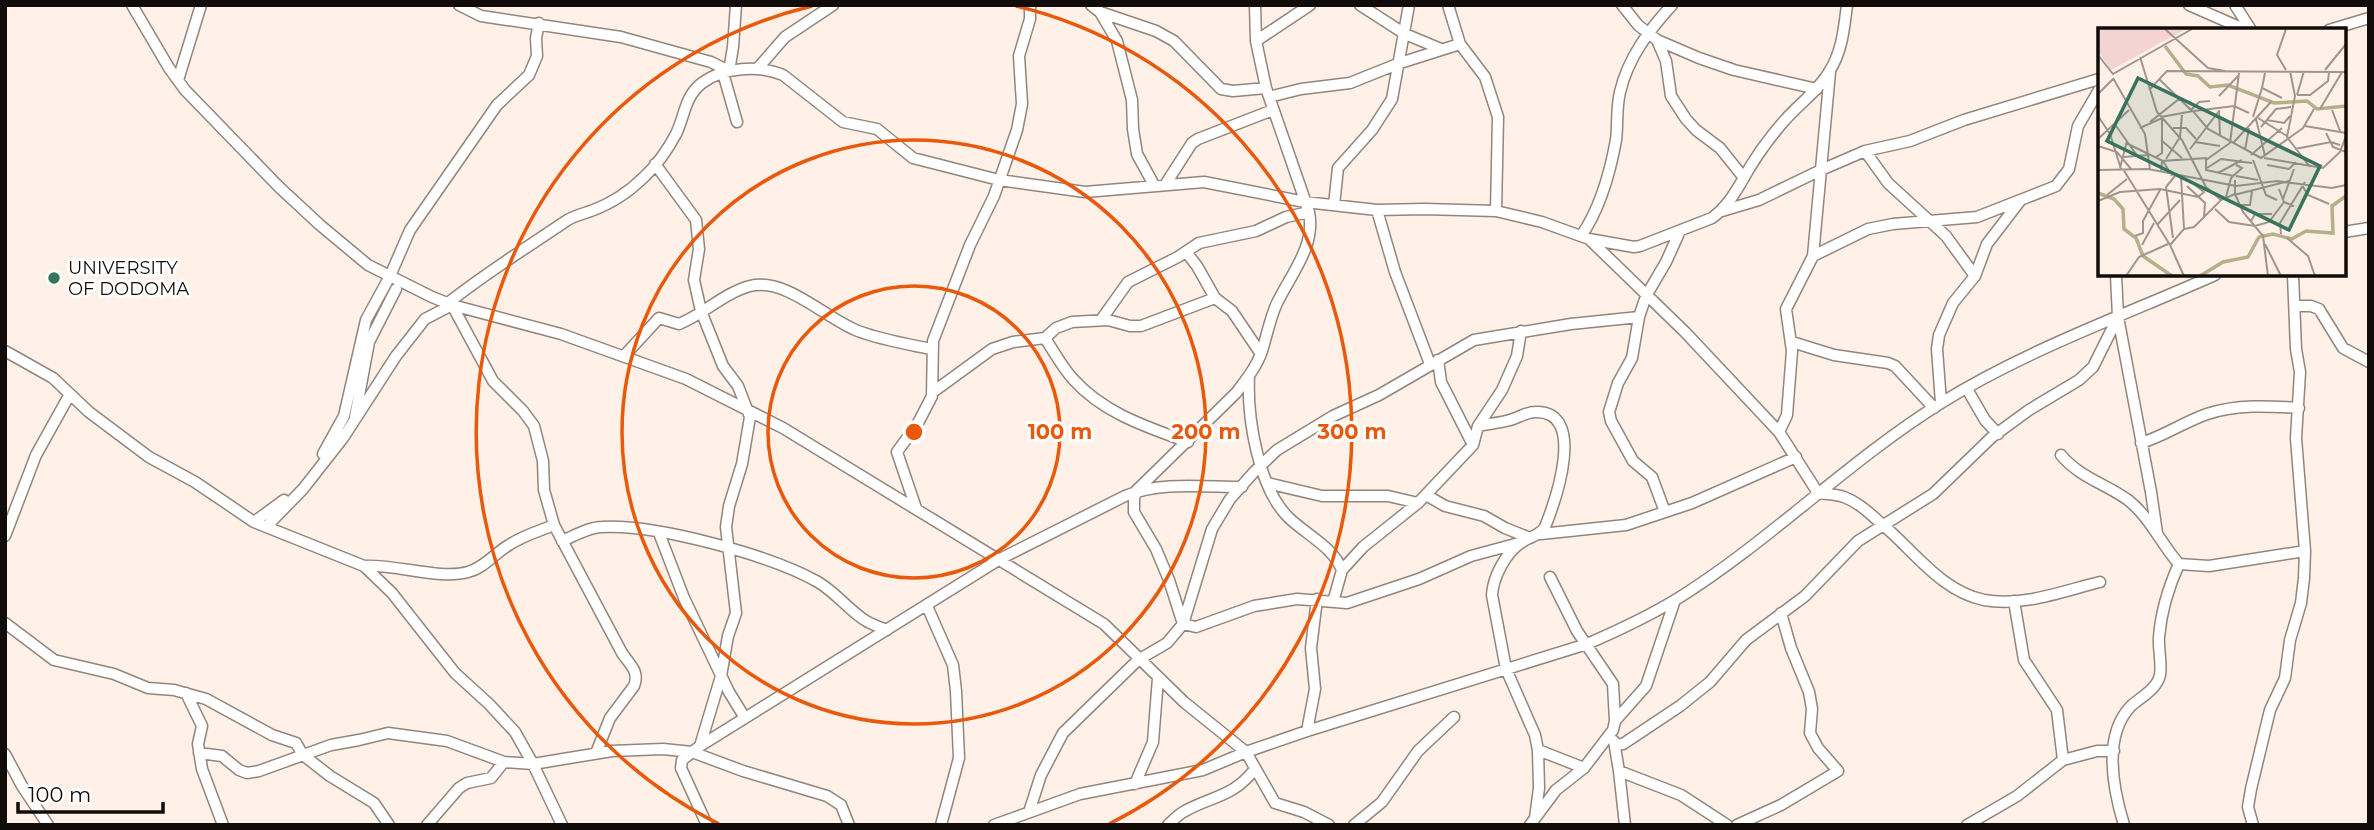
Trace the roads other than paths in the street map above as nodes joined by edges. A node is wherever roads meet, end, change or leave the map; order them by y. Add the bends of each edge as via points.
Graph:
1 (132, 5) edge
2 (201, 5) edge
3 (459, 5) edge
4 (736, 5) edge
5 (833, 5) edge
6 (1030, 5) edge
7 (1255, 5) edge
8 (1310, 5) edge
9 (1360, 5) edge
10 (1409, 5) edge
11 (1448, 5) edge
12 (1622, 5) edge
13 (1672, 5) edge
14 (1847, 5) edge
15 (2189, 5) edge
16 (2235, 5) edge
17 (1096, 9) edge
18 (2369, 18) edge
19 (539, 23) junction
20 (2244, 28) edge
21 (2248, 28) edge
22 (2336, 28) edge
23 (1648, 33) junction
24 (1405, 34) junction
25 (1657, 40) junction
26 (1256, 41) junction
27 (1460, 44) junction
28 (1441, 50) junction
29 (1400, 63) junction
30 (757, 69) junction
31 (1830, 71) junction
32 (726, 72) junction
33 (2098, 79) edge
34 (178, 80) junction
35 (1817, 89) junction
36 (1268, 92) junction
37 (2098, 92) edge
38 (1273, 110) junction
39 (737, 122) dead end
40 (1865, 151) junction
41 (655, 164) junction
42 (1821, 170) junction
43 (1744, 178) junction
44 (999, 180) junction
45 (1160, 185) junction
46 (2020, 201) junction
47 (1334, 205) junction
48 (1307, 207) junction
49 (1377, 210) junction
50 (1496, 211) junction
51 (1722, 211) junction
52 (1929, 221) junction
53 (2369, 228) edge
54 (1680, 231) junction
55 (2346, 232) edge
56 (1585, 237) junction
57 (1186, 252) junction
58 (1813, 256) junction
59 (390, 276) junction
60 (1975, 276) junction
61 (2116, 276) edge
62 (2213, 276) edge
63 (2292, 276) edge
64 (396, 289) dead end
65 (1646, 296) junction
66 (1215, 298) junction
67 (450, 304) junction
68 (2295, 306) junction
69 (701, 311) junction
70 (1639, 317) junction
71 (2118, 317) junction
72 (1101, 320) junction
73 (1521, 331) junction
74 (1045, 338) junction
75 (1792, 342) junction
76 (932, 349) junction
77 (5, 351) edge
78 (1261, 354) junction
79 (624, 356) junction
80 (1434, 362) junction
81 (2369, 362) edge
82 (1249, 375) junction
83 (1967, 389) junction
84 (933, 392) junction
85 (70, 394) junction
86 (1938, 406) junction
87 (746, 408) junction
88 (2299, 408) junction
89 (354, 422) junction
90 (1478, 426) junction
91 (1779, 432) junction
92 (1997, 434) junction
93 (1188, 442) junction
94 (2141, 443) junction
95 (1473, 445) junction
96 (2061, 455) dead end
97 (1796, 457) junction
98 (1260, 466) junction
99 (1250, 476) junction
100 (1268, 483) junction
101 (1242, 487) junction
102 (1136, 491) junction
103 (1818, 493) junction
104 (1422, 499) junction
105 (916, 508) junction
106 (1665, 512) junction
107 (254, 522) junction
108 (554, 525) junction
109 (1883, 525) junction
110 (266, 527) junction
111 (659, 533) junction
112 (2157, 534) junction
113 (5, 536) edge
114 (1535, 536) junction
115 (562, 541) junction
116 (1519, 543) junction
117 (730, 548) junction
118 (2305, 551) junction
119 (1000, 559) junction
120 (2179, 564) junction
121 (364, 566) junction
122 (1342, 570) junction
123 (1550, 577) dead end
124 (2100, 582) dead end
125 (1317, 599) junction
126 (1675, 600) junction
127 (2014, 601) junction
128 (1333, 602) junction
129 (927, 606) junction
130 (1781, 613) junction
131 (5, 623) edge
132 (1183, 624) junction
133 (887, 630) junction
134 (1587, 644) junction
135 (1138, 660) junction
136 (1506, 669) junction
137 (721, 676) junction
138 (1158, 678) junction
139 (186, 693) junction
140 (1454, 717) dead end
141 (745, 718) junction
142 (1614, 726) junction
143 (1307, 732) junction
144 (1615, 745) junction
145 (696, 749) junction
146 (1538, 750) junction
147 (2114, 751) junction
148 (1246, 752) junction
149 (199, 753) junction
150 (596, 753) junction
151 (5, 754) edge
152 (303, 755) junction
153 (2063, 760) junction
154 (504, 762) junction
155 (533, 764) junction
156 (1584, 768) junction
157 (1255, 769) junction
158 (1619, 771) junction
159 (1135, 784) junction
160 (1029, 812) junction
161 (1316, 821) edge
162 (1533, 821) edge
163 (48, 825) edge
164 (223, 825) edge
165 (389, 825) edge
166 (427, 825) edge
167 (562, 825) edge
168 (707, 825) edge
169 (849, 825) edge
170 (941, 825) edge
171 (994, 825) edge
172 (1168, 825) edge
173 (1329, 825) edge
174 (1354, 825) edge
175 (1625, 825) edge
176 (1727, 825) edge
177 (1737, 825) edge
178 (1967, 825) edge
179 (2124, 825) edge
180 (2253, 825) edge

1 - 34 street
2 - 34 street
3 - 19 street via 481,16
4 - 32 street
5 - 30 street via 785,37
6 - 44 street via 1019,56 1020,118
7 - 26 street
8 - 26 street
9 - 24 street
10 - 24 street
11 - 27 street
12 - 23 street
13 - 23 street
14 - 31 street via 1843,37
15 - 20 street
16 - 21 street
17 - 36 street via 1174,41 1221,89
17 - 45 street via 1117,41 1132,100 1137,154
18 - 22 street
19 - 32 street via 621,37 711,62
19 - 59 street via 537,56 530,75 497,105 410,230
23 - 25 street
23 - 56 street via 1622,83 1609,169
24 - 28 street
24 - 29 street
25 - 35 street via 1726,67
25 - 43 street via 1666,61 1671,96 1696,130 1720,148
26 - 36 street
27 - 28 street
27 - 50 street via 1485,77 1498,117
28 - 29 street
29 - 36 street via 1350,83
29 - 47 street via 1385,113 1338,169
30 - 32 street
30 - 44 street via 783,75 843,122 877,129 913,158
31 - 35 street
31 - 42 street
32 - 39 street
32 - 41 street via 694,90 674,138
33 - 40 street via 1910,141
34 - 59 street via 312,218
35 - 43 street via 1776,131
36 - 38 street
37 - 46 street via 2078,126 2066,174 2056,186
38 - 45 street via 1198,139
38 - 48 street
40 - 42 street
40 - 52 street via 1891,186
41 - 67 street via 620,197 564,222 501,262
41 - 69 street via 696,220 699,249 694,274
42 - 51 street via 1759,200
42 - 58 street
43 - 51 street
44 - 45 street via 1085,192
44 - 76 street
45 - 48 street via 1204,182
46 - 52 street via 1978,217
46 - 60 street via 1987,244
47 - 48 street
47 - 49 street
48 - 57 street via 1256,231 1208,239
48 - 78 street via 1310,225 1304,253 1273,314
49 - 50 street
49 - 80 street via 1395,272
50 - 56 street
51 - 54 street
52 - 58 street via 1868,229
52 - 60 street
53 - 55 street
54 - 56 street via 1634,247
54 - 65 street
56 - 65 street
57 - 66 street
57 - 72 street via 1128,282
58 - 75 street via 1787,309
59 - 67 street
59 - 107 street via 366,320 351,397 339,428 297,486
60 - 86 street via 1953,303 1939,335
61 - 71 street
62 - 71 street
63 - 68 street
64 - 89 street via 369,342
65 - 70 street
65 - 91 street
66 - 72 street via 1140,326
66 - 78 street via 1236,315
67 - 79 street
67 - 89 street via 425,319
67 - 108 street via 493,381 534,426
68 - 81 street via 2319,309 2339,344
68 - 88 street
69 - 76 street via 742,289 766,284 792,293 845,326 879,339
69 - 79 street via 679,324 662,317 656,320
69 - 87 street
70 - 73 street
70 - 106 street via 1632,358 1618,383 1609,416 1633,461 1652,477
71 - 83 street
71 - 92 street via 2098,358 2079,380
71 - 94 street
72 - 74 street via 1066,324
73 - 80 street via 1474,340
73 - 90 street via 1517,356 1502,390
74 - 84 street via 992,349
74 - 93 street via 1074,380 1106,407
75 - 86 street via 1895,366
75 - 91 street via 1787,415
76 - 84 street
77 - 85 street via 53,378
78 - 82 street
79 - 87 street
80 - 95 street
80 - 98 street via 1312,427
82 - 93 street
82 - 98 street via 1248,412
83 - 86 street
83 - 92 street
84 - 105 street via 927,409 897,452
85 - 107 street via 149,457
85 - 113 street via 36,455
86 - 103 street
87 - 105 street
87 - 117 street via 750,424 726,527
88 - 94 street via 2225,410
88 - 118 street via 2296,438
89 - 110 street via 303,489
90 - 95 street
90 - 114 street via 1535,412 1555,418 1561,426 1564,466 1547,522
91 - 97 street
92 - 109 street via 1933,494
93 - 102 street
94 - 112 street
95 - 104 street
96 - 112 street via 2087,477 2130,502
97 - 103 street
97 - 106 street
98 - 99 street
98 - 100 street
99 - 100 street
99 - 101 street
100 - 104 street via 1322,496
100 - 122 street via 1283,511 1333,554
101 - 102 street
101 - 132 street via 1212,529
102 - 119 street
102 - 132 street via 1134,512 1156,549
103 - 109 street via 1852,500
103 - 126 street
104 - 114 street
104 - 122 street
105 - 119 street
106 - 114 street via 1619,526
107 - 110 street
108 - 115 street
108 - 121 street via 510,544 467,572
109 - 127 street via 1948,584 1985,600
109 - 130 street via 1852,546 1815,586
110 - 121 street
111 - 115 street via 599,527
111 - 117 street
111 - 137 street
112 - 120 street
114 - 116 street
115 - 150 street via 636,676 634,686 606,725
116 - 128 street via 1459,560 1389,591 1347,603
116 - 136 street via 1496,574 1493,586
117 - 133 street via 805,575 864,621
117 - 137 street via 737,609
118 - 120 street via 2209,566
118 - 180 street via 2301,603 2285,678 2270,710 2248,807
119 - 129 street
119 - 135 street via 1094,617
120 - 147 street via 2161,626 2160,674 2119,721
121 - 155 street via 392,593 455,673 498,713
122 - 128 street
123 - 134 street
124 - 127 street
125 - 128 street
125 - 132 street via 1254,606 1196,627
125 - 143 street via 1311,648 1315,689
126 - 134 street
126 - 142 street via 1646,686
127 - 153 street via 2024,660 2057,710
129 - 133 street
129 - 170 street via 953,665 956,691 958,758
130 - 144 street via 1746,640 1692,697
130 - 177 street via 1809,692 1810,733 1838,771
131 - 139 street via 54,660 148,688
132 - 135 street via 1167,643
133 - 141 street
134 - 136 street
134 - 142 street via 1613,684
135 - 138 street
135 - 160 street via 1058,739
136 - 143 street
136 - 146 street
137 - 141 street
137 - 145 street
138 - 148 street
138 - 159 street via 1153,741
139 - 149 street via 202,726
139 - 152 street via 296,743
140 - 174 street via 1418,751 1382,802
141 - 145 street
142 - 144 street
142 - 156 street
143 - 148 street
144 - 158 street
145 - 150 street
145 - 168 street via 682,760 681,768
145 - 169 street via 743,771 827,796 841,806
146 - 156 street
146 - 162 street via 1539,788
147 - 153 street
147 - 179 street via 2115,787
148 - 157 street
148 - 159 street via 1203,770
149 - 152 street via 222,756 247,773
149 - 164 street
150 - 155 street
151 - 163 street
152 - 154 street via 388,733 447,741
152 - 165 street via 374,803
153 - 178 street via 2017,796
154 - 155 street
154 - 166 street via 491,778 459,788
155 - 167 street
156 - 162 street via 1556,790
157 - 161 street via 1275,803
157 - 172 street via 1236,789 1184,811
158 - 175 street
158 - 176 street via 1681,794
159 - 160 street via 1080,794
160 - 171 street
161 - 173 street

